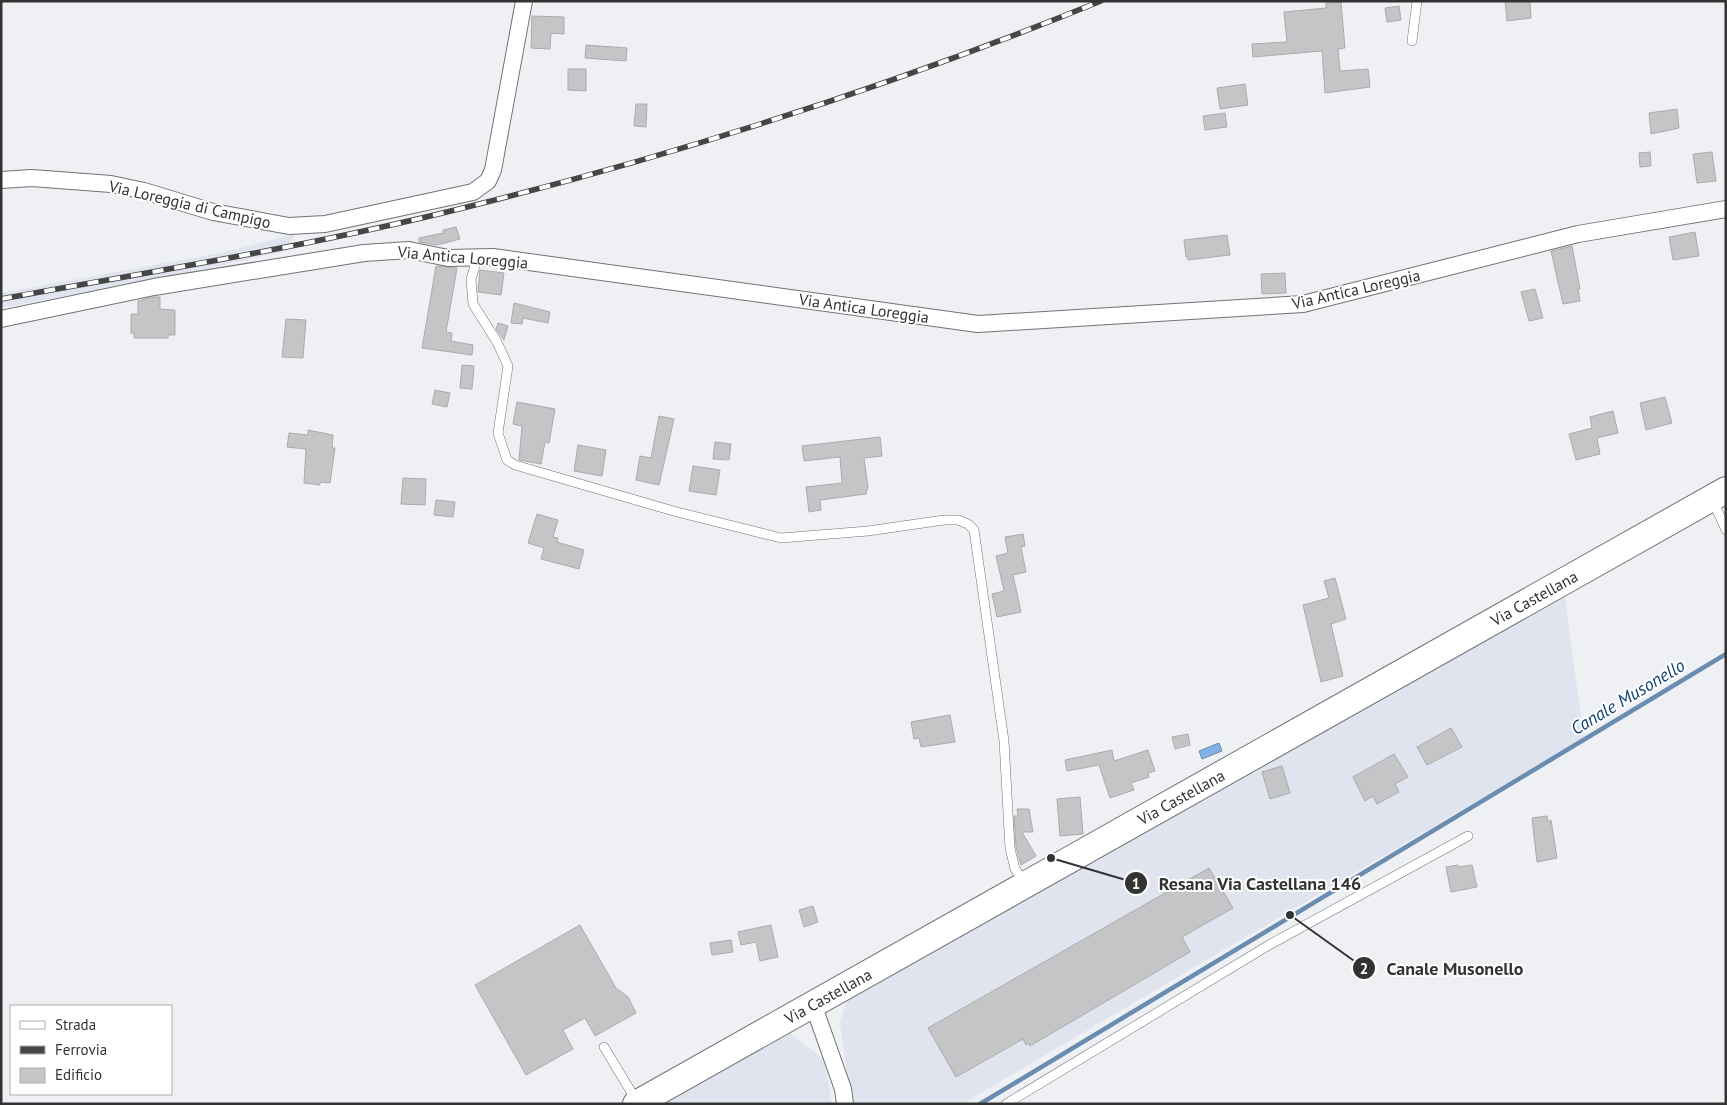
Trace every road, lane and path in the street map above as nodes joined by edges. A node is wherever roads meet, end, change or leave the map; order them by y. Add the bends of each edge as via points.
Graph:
1 (524, 1) edge
2 (1417, 1) edge
3 (1412, 40) dead end
4 (1, 180) edge
5 (1726, 209) edge
6 (478, 257) junction
7 (1, 319) edge
8 (1719, 494) edge
9 (1726, 530) edge
10 (1468, 836) dead end
11 (1025, 885) junction
12 (813, 1004) junction
13 (604, 1047) dead end
14 (637, 1103) edge
15 (845, 1104) edge
16 (1006, 1104) edge

1 - 4 street, Via Loreggia di Campigo via 493,170 488,181 473,192 325,224 296,226 267,224 213,212 111,184 51,179
2 - 3 lane
5 - 6 street, Via Antica Loreggia via 1578,234 1302,304 978,324
6 - 7 street, Via Antica Loreggia via 448,258 409,250 364,253 154,287
6 - 11 lane via 471,279 473,304 508,366 498,433 507,460 515,465 781,538 868,531 944,520 958,520 974,530 1004,742 1010,848 1015,869
8 - 9 lane
8 - 11 main road, Via Castellana
10 - 16 lane via 1268,945
11 - 12 main road, Via Castellana
12 - 14 main road, Via Castellana
12 - 15 street via 844,1089
13 - 14 lane

